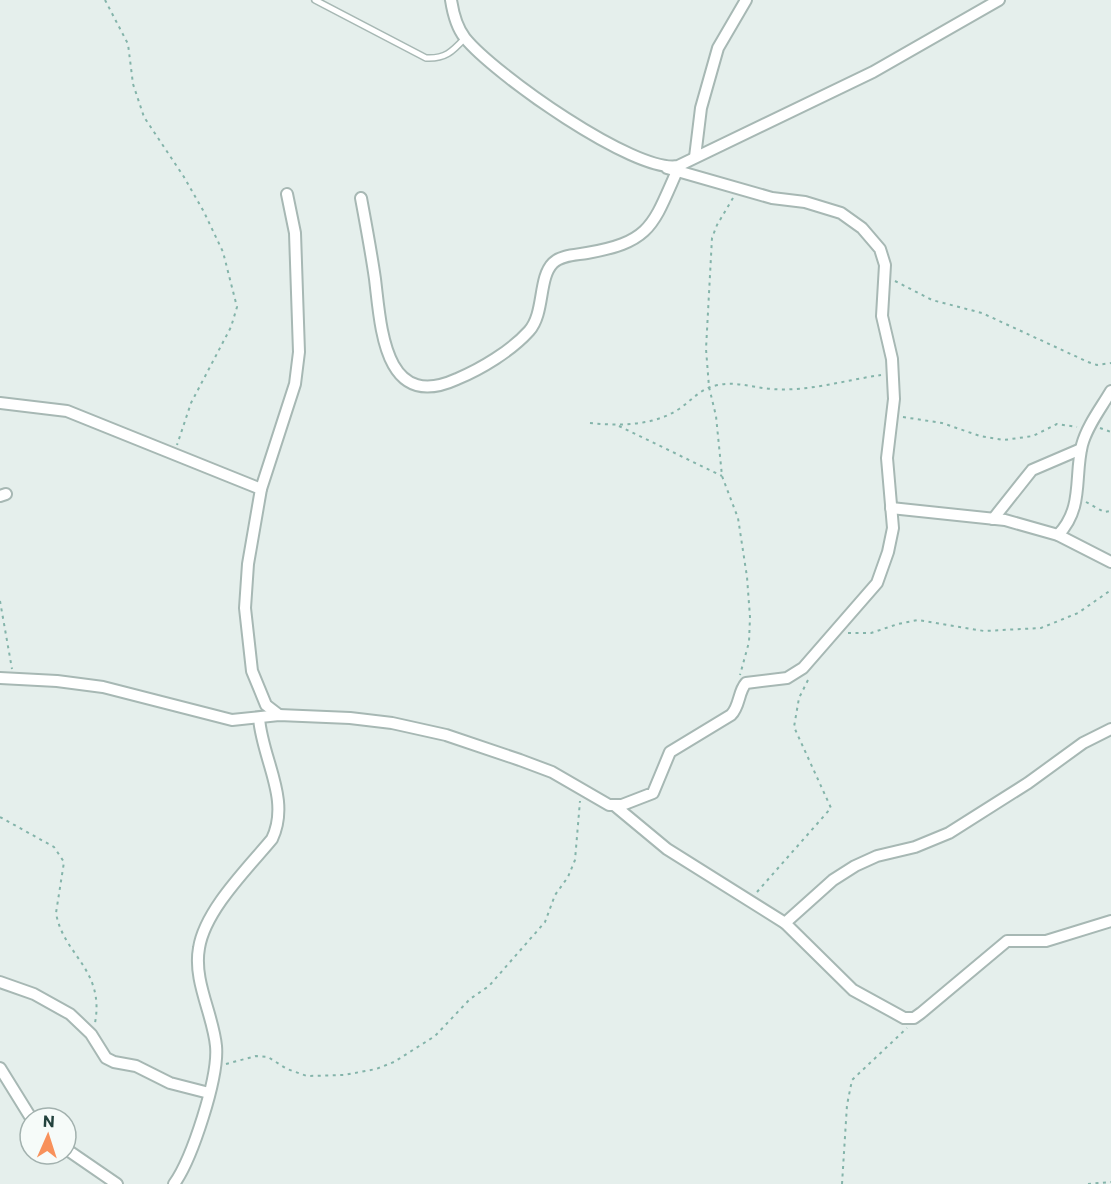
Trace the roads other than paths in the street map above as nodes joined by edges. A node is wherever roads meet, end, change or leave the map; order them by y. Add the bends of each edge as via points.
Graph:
1 (315, 0) edge
2 (451, 0) edge
3 (746, 0) edge
4 (999, 0) edge
5 (465, 38) junction
6 (695, 157) junction
7 (672, 170) junction
8 (287, 194) dead end
9 (361, 198) dead end
10 (1111, 391) edge
11 (0, 403) edge
12 (1081, 449) junction
13 (261, 489) junction
14 (891, 508) junction
15 (993, 519) junction
16 (1058, 535) junction
17 (1111, 562) edge
18 (0, 678) edge
19 (279, 715) junction
20 (259, 718) junction
21 (1111, 729) edge
22 (614, 805) junction
23 (1111, 921) edge
24 (785, 923) junction
25 (0, 982) edge
26 (0, 1068) edge
27 (209, 1094) junction
28 (24, 1106) edge
29 (78, 1157) edge
30 (117, 1184) edge
31 (174, 1184) edge

1 - 5 lane via 426,58 451,53
2 - 5 street
3 - 6 street via 718,48 702,108
4 - 6 street via 873,72
5 - 7 street via 512,79 576,125 653,165
6 - 7 street
7 - 9 street via 654,224 644,233 597,251 558,259 551,265 530,330 468,374 435,388 406,382 381,337
7 - 14 street via 841,213 862,228 880,249 885,276 882,316 893,373 887,458
8 - 13 street via 295,233 299,352 295,384
10 - 12 street
11 - 13 street via 67,411
12 - 15 street via 1032,470
12 - 16 street via 1077,496 1069,521
13 - 19 street via 245,608 252,671 266,705
14 - 15 street
14 - 22 street via 893,528 877,583 803,669 794,676 747,683 731,715 670,752 653,793
15 - 16 street
16 - 17 street
18 - 20 street via 103,687 210,716 232,720
19 - 20 street
19 - 22 street via 350,718 430,731 552,772
20 - 27 street via 263,748 280,801 279,825 212,915 198,948 199,973 216,1045
21 - 24 street via 1083,743 949,833 855,866 832,880
22 - 24 street via 667,849
23 - 24 street via 1046,941 1007,941 914,1018 904,1018 853,990
25 - 27 street via 70,1014 91,1034 99,1051 114,1062 136,1066 170,1083
26 - 28 street
27 - 31 street via 186,1168
29 - 30 street

